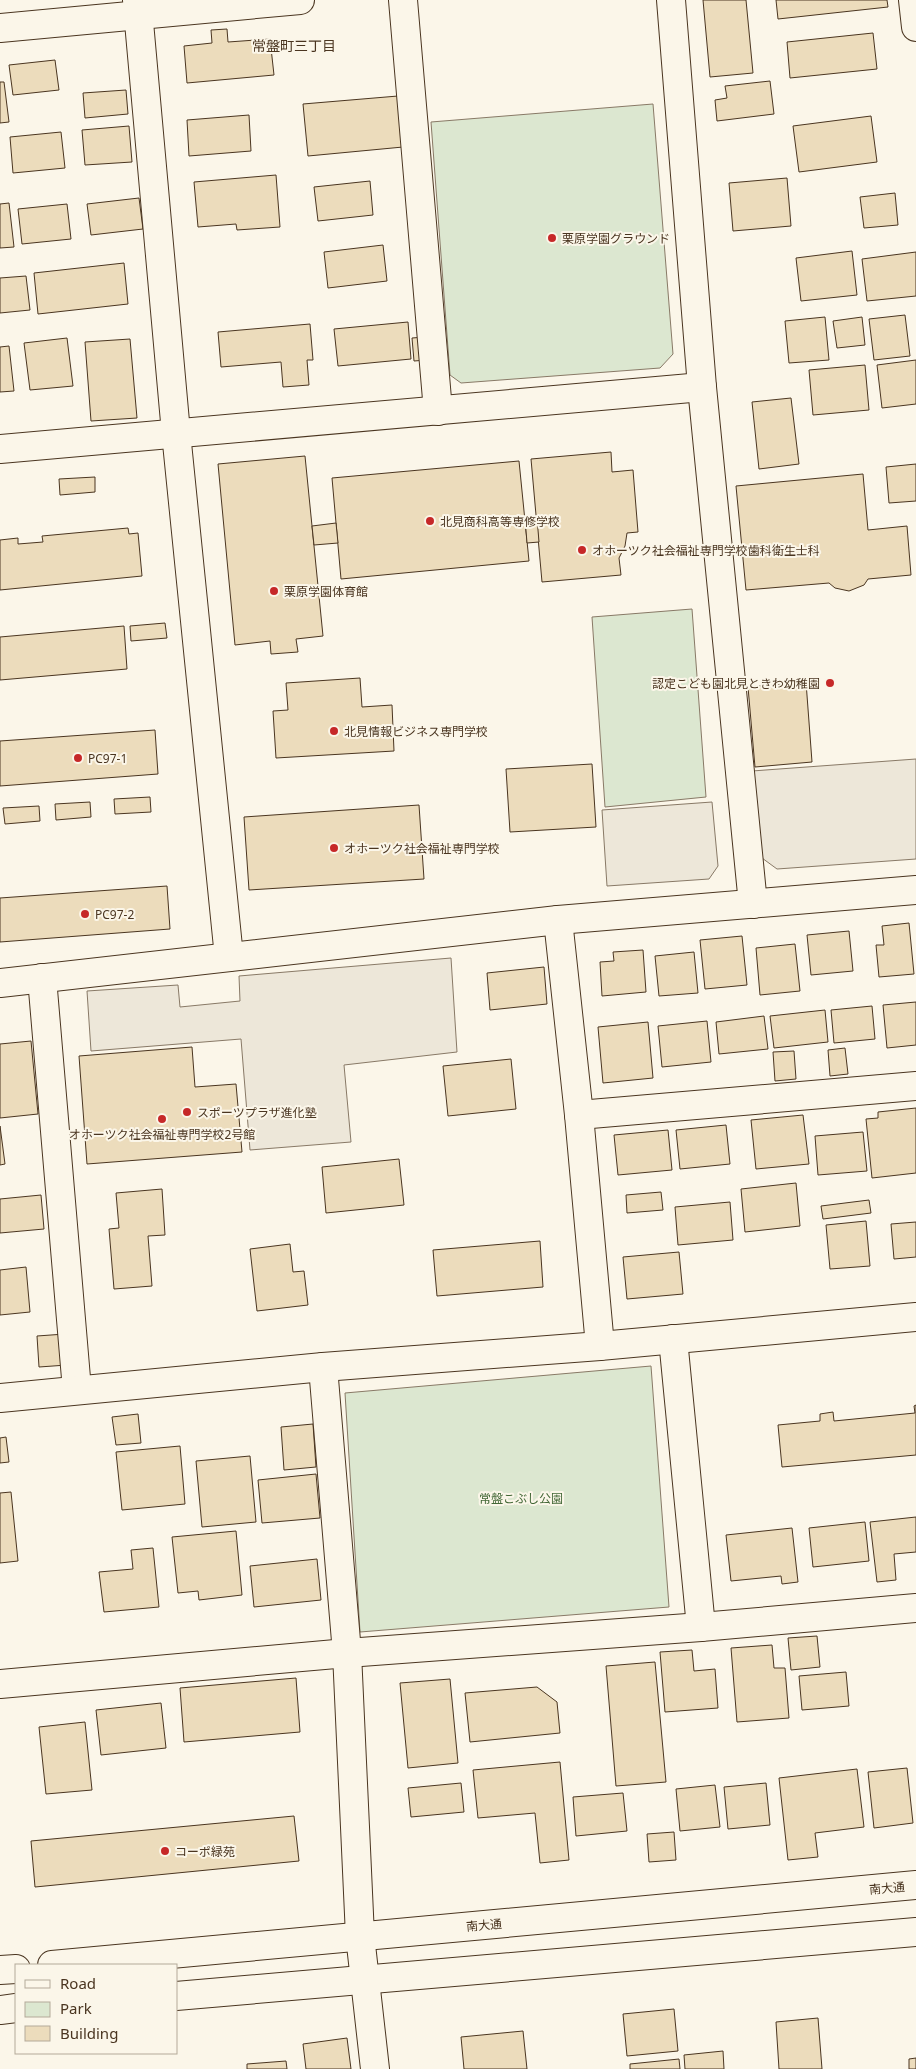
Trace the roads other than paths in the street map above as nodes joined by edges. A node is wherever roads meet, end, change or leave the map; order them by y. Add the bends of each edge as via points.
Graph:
1 (300, 0) edge
2 (403, 0) edge
3 (671, 0) edge
4 (913, 0) edge
5 (138, 8) edge
6 (916, 27) edge
7 (0, 28) edge
8 (702, 387) junction
9 (438, 411) junction
10 (176, 433) junction
11 (0, 450) edge
12 (916, 890) edge
13 (753, 904) junction
14 (558, 920) junction
15 (229, 957) junction
16 (42, 978) junction
17 (0, 983) edge
18 (916, 1086) edge
19 (579, 1115) junction
20 (916, 1317) edge
21 (673, 1339) junction
22 (600, 1346) junction
23 (323, 1367) junction
24 (77, 1390) junction
25 (0, 1398) edge
26 (916, 1608) edge
27 (701, 1627) junction
28 (347, 1654) junction
29 (0, 1684) edge
30 (916, 1885) edge
31 (916, 1932) edge
32 (360, 1936) junction
33 (63, 1964) edge
34 (15, 1969) edge
35 (0, 1970) edge
36 (364, 1981) junction
37 (178, 1996) edge
38 (15, 2008) edge
39 (0, 2010) edge
40 (375, 2069) edge

1 - 5 street
2 - 9 street
3 - 8 street
4 - 6 street
5 - 7 street
5 - 10 street
8 - 9 street
8 - 13 street
9 - 10 street
10 - 11 street
10 - 15 street
12 - 13 street
13 - 14 street
14 - 15 street
14 - 19 street
15 - 16 street
16 - 17 street
16 - 24 street
18 - 19 street
19 - 22 street
20 - 21 street
21 - 22 street
21 - 27 street
22 - 23 street
23 - 24 street
23 - 28 street
24 - 25 street
26 - 27 street
27 - 28 street
28 - 29 street
28 - 32 street
30 - 32 street, 南大通
31 - 36 street
32 - 33 street, 南大通
32 - 36 street
34 - 35 street
36 - 37 street
36 - 40 street
38 - 39 street

